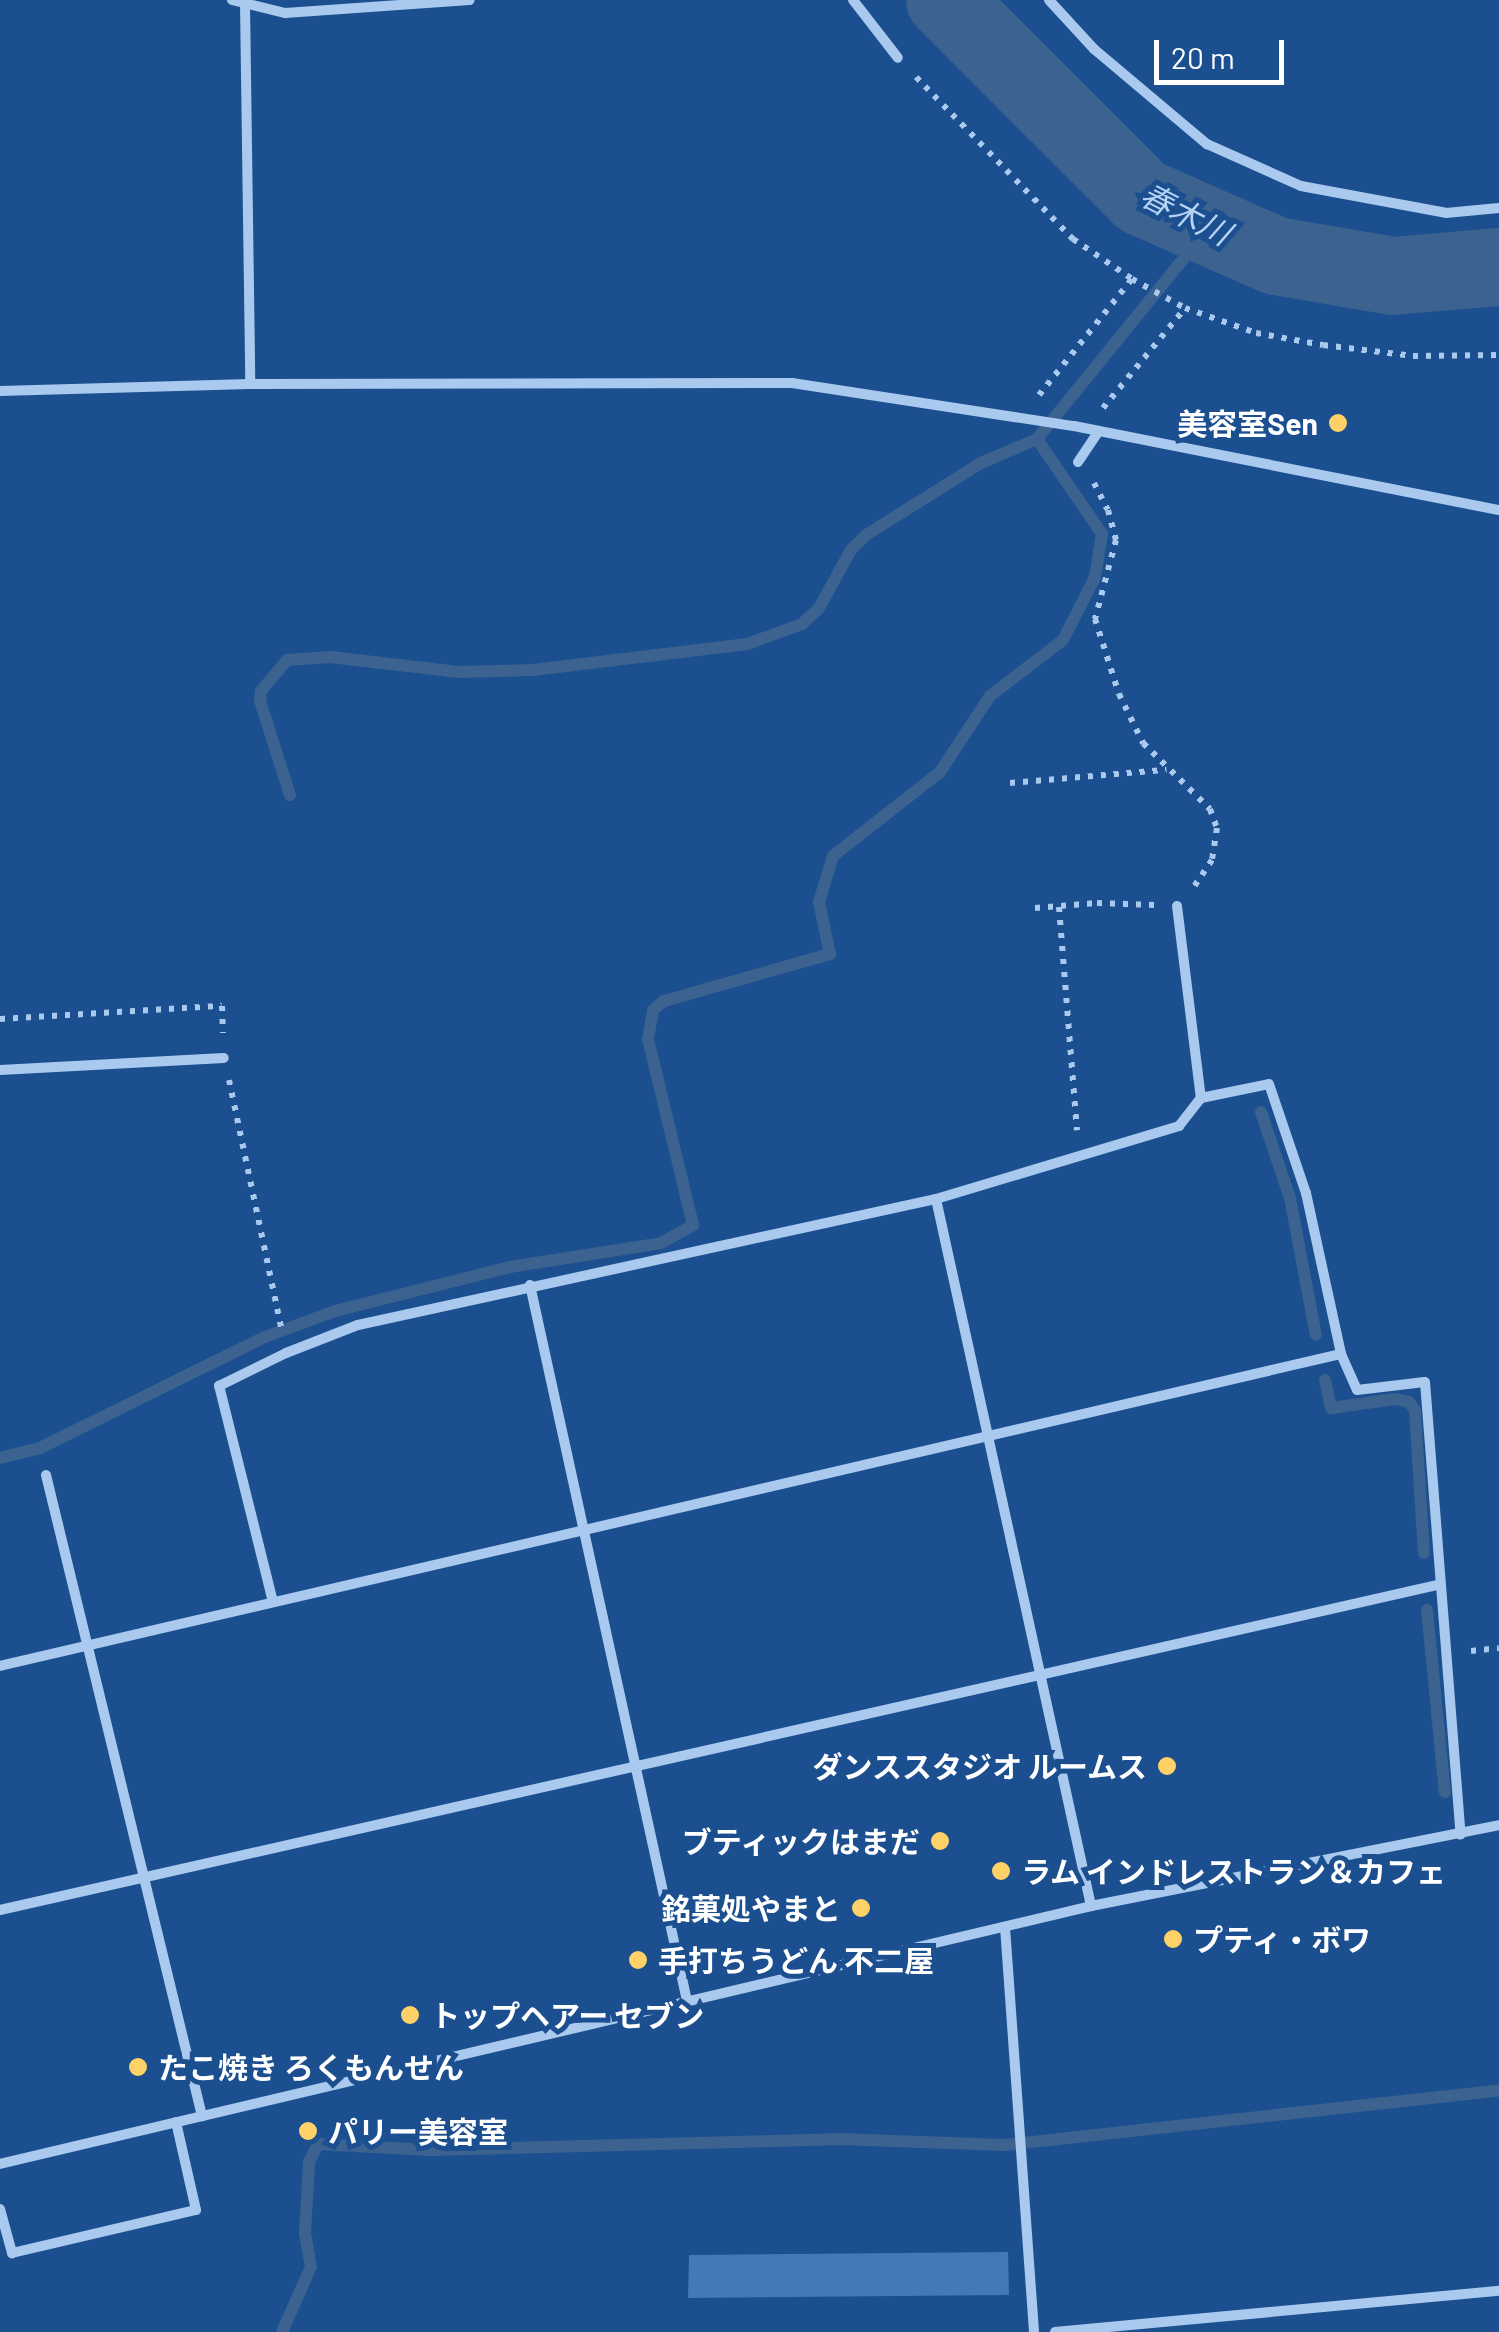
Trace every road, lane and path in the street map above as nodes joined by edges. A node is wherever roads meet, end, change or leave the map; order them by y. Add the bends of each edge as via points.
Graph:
1 (232, 0) edge
2 (470, 0) edge
3 (852, 0) edge
4 (1048, 0) edge
5 (245, 3) junction
6 (898, 58) joint
7 (1499, 208) edge
8 (1132, 279) junction
9 (1184, 308) junction
10 (1499, 355) edge
11 (250, 384) junction
12 (0, 391) edge
13 (1021, 418) junction
14 (1093, 430) junction
15 (1078, 462) joint
16 (1499, 510) edge
17 (1166, 770) junction
18 (1010, 784) dead end
19 (1176, 906) junction
20 (1060, 907) junction
21 (1036, 908) dead end
22 (0, 1020) edge
23 (224, 1058) junction
24 (0, 1070) edge
25 (1201, 1098) junction
26 (1079, 1156) junction
27 (936, 1199) junction
28 (530, 1285) junction
29 (280, 1324) dead end
30 (1341, 1354) junction
31 (988, 1436) junction
32 (46, 1475) dead end
33 (584, 1530) junction
34 (1438, 1585) junction
35 (273, 1602) junction
36 (88, 1645) junction
37 (0, 1666) edge
38 (1041, 1675) junction
39 (636, 1767) junction
40 (1499, 1824) edge
41 (1461, 1835) junction
42 (144, 1877) junction
43 (1091, 1906) junction
44 (0, 1910) edge
45 (1005, 1927) junction
46 (687, 2001) junction
47 (202, 2116) junction
48 (176, 2122) junction
49 (0, 2164) edge
50 (0, 2209) edge
51 (1499, 2291) edge
52 (1034, 2332) edge
53 (1055, 2332) edge

1 - 5 street
2 - 5 street via 285,13
3 - 6 street
4 - 7 street via 1094,49 1207,144 1301,186 1446,213
5 - 11 street
6 - 8 path via 1074,238
8 - 9 path
8 - 13 path
9 - 10 path via 1256,333 1323,345 1414,356
9 - 14 path
11 - 12 street
11 - 13 street via 792,382
13 - 14 street
14 - 15 street
14 - 16 street
15 - 17 path via 1102,494 1116,540 1095,619 1098,633 1135,727
17 - 18 path
17 - 19 path via 1210,809 1217,828 1208,870
19 - 20 path
19 - 25 street
20 - 21 path
20 - 26 path
22 - 23 path via 222,1006
23 - 24 street
23 - 29 path
25 - 26 street via 1180,1126
25 - 30 street via 1269,1084 1306,1193
26 - 27 street
27 - 28 street
27 - 31 street
28 - 33 street
28 - 35 street via 358,1325 219,1386
30 - 31 street
30 - 34 street via 1357,1390 1425,1382
31 - 33 street
31 - 38 street
32 - 36 street
33 - 35 street
33 - 39 street
34 - 38 street
34 - 41 street
35 - 36 street
36 - 37 street
36 - 42 street
38 - 39 street
38 - 43 street
39 - 42 street
39 - 46 street
40 - 41 street
41 - 43 street
42 - 44 street
42 - 47 street
43 - 45 street
45 - 46 street
45 - 52 street
46 - 47 street
47 - 48 street
48 - 49 street
48 - 50 street via 196,2210 12,2253
51 - 53 street

